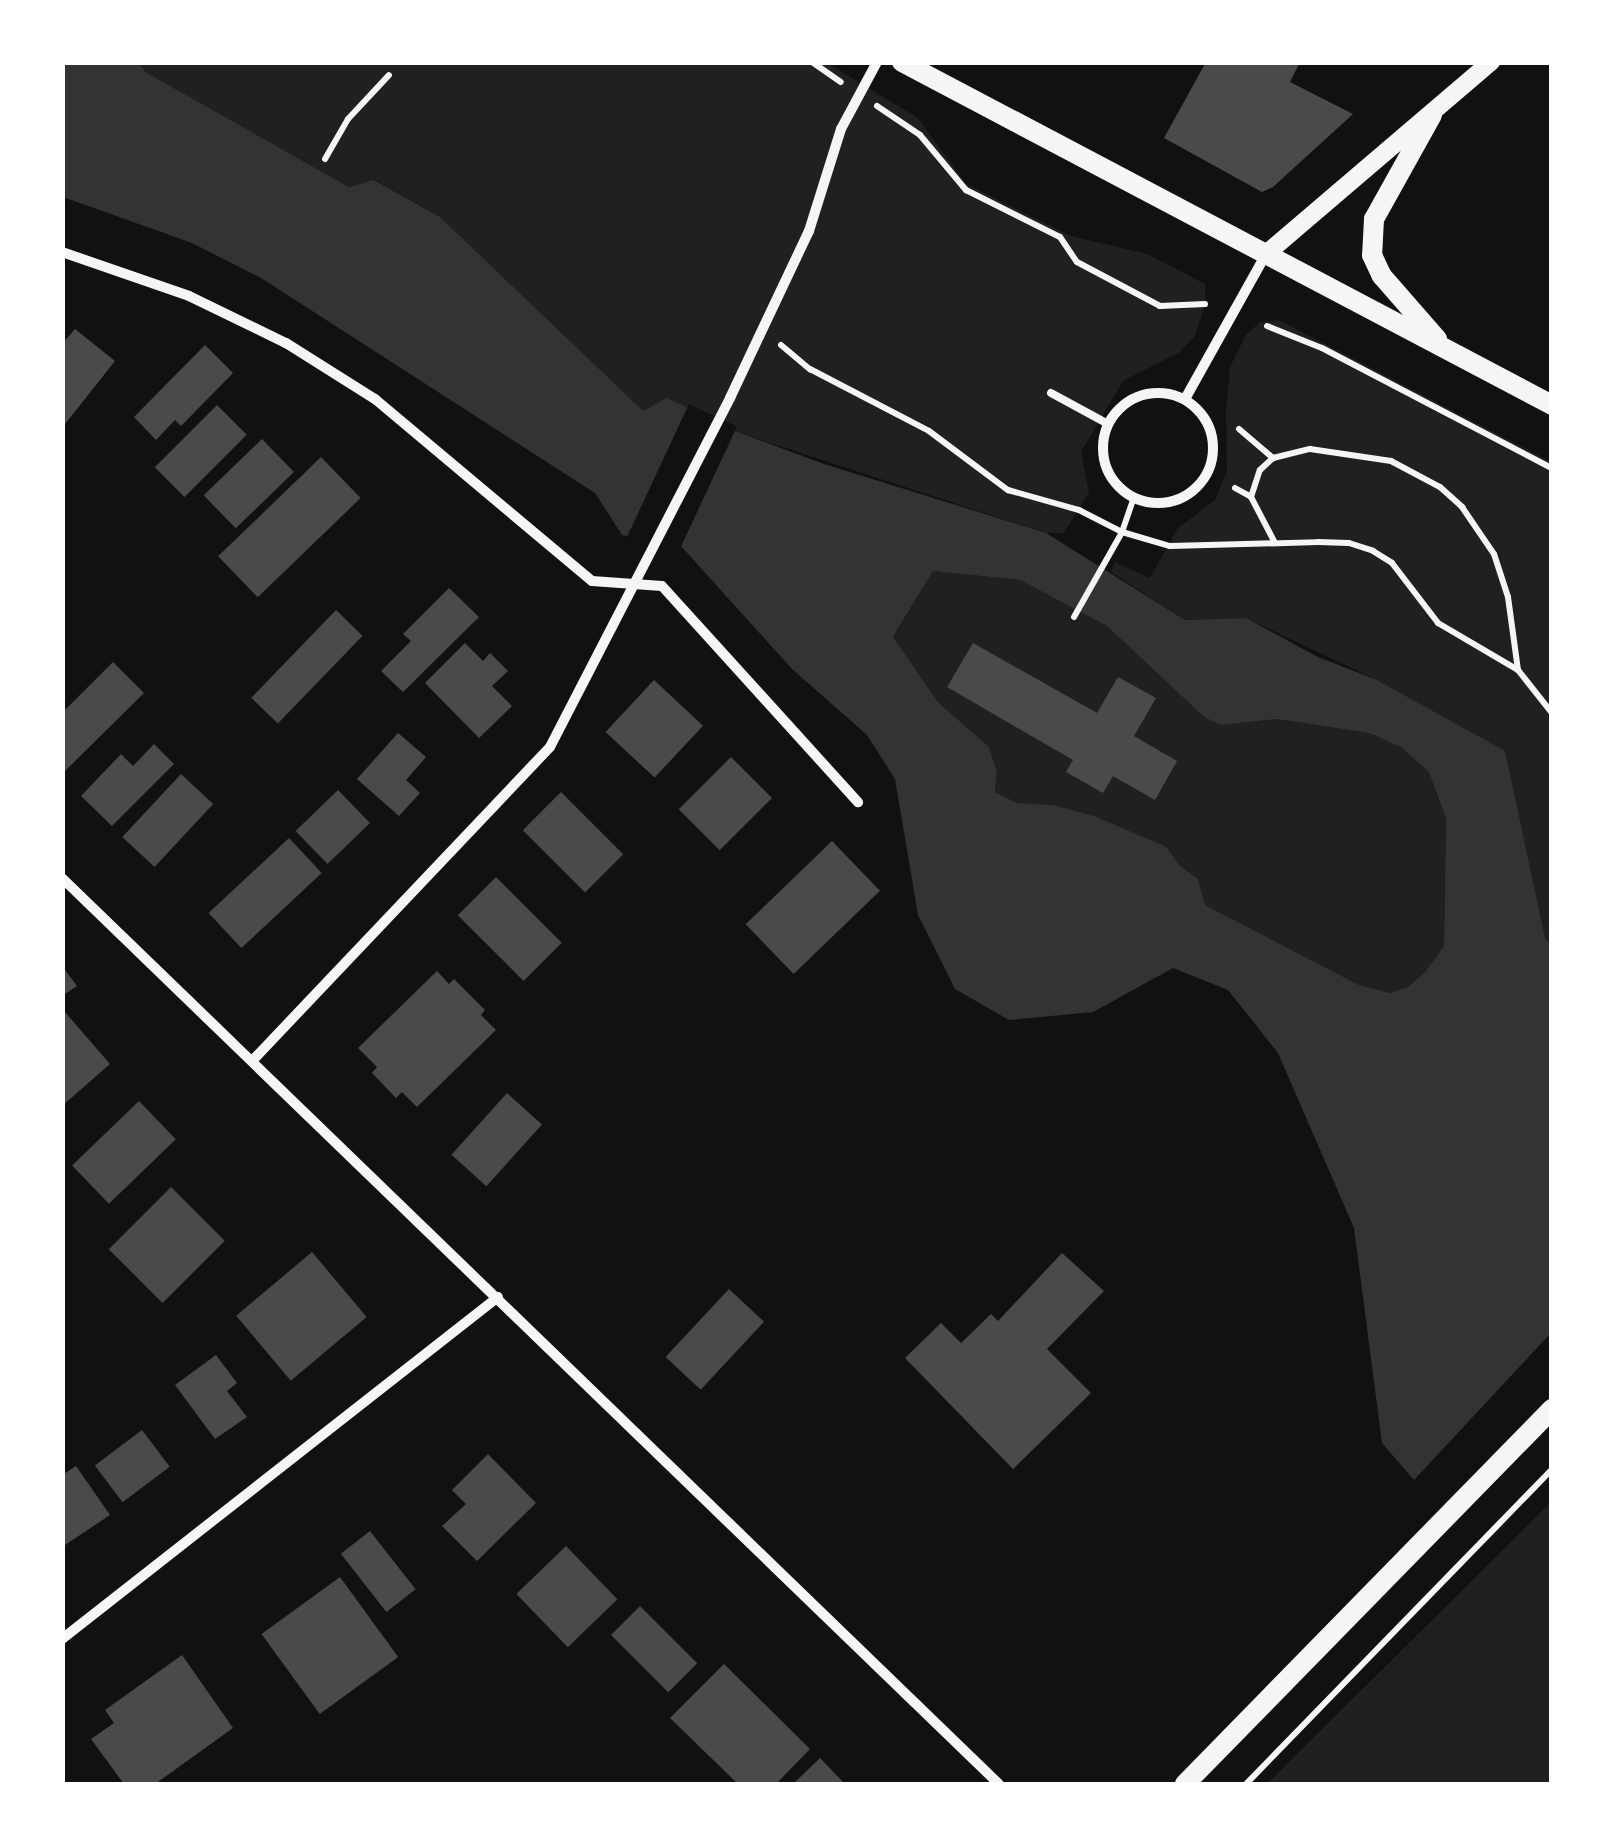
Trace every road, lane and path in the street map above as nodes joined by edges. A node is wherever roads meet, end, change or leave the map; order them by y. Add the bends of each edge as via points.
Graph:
1 (812, 62) edge
2 (877, 62) edge
3 (902, 62) edge
4 (1491, 62) edge
5 (389, 75) dead end
6 (860, 95) junction
7 (1432, 115) junction
8 (325, 159) dead end
9 (62, 252) edge
10 (1266, 254) junction
11 (1205, 304) dead end
12 (1267, 326) dead end
13 (762, 329) junction
14 (1445, 348) junction
15 (1051, 393) dead end
16 (1185, 399) junction
17 (1552, 406) edge
18 (1108, 424) junction
19 (1239, 429) dead end
20 (1273, 458) junction
21 (1552, 468) edge
22 (1234, 488) dead end
23 (1250, 497) junction
24 (1134, 498) junction
25 (1122, 532) junction
26 (1274, 541) junction
27 (635, 585) junction
28 (1074, 617) dead end
29 (1518, 670) junction
30 (1552, 713) edge
31 (858, 802) dead end
32 (62, 878) edge
33 (252, 1060) junction
34 (498, 1297) junction
35 (1552, 1409) edge
36 (1552, 1469) edge
37 (62, 1639) edge
38 (999, 1784) edge
39 (1185, 1784) edge
40 (1246, 1784) edge

1 - 6 path
2 - 6 street
3 - 10 main road
4 - 7 street
5 - 8 path via 348,119
6 - 11 path via 920,134 966,190 1060,237 1077,262 1160,306
6 - 13 street via 841,129 809,232
7 - 10 street
7 - 14 main road via 1374,219 1372,254 1382,276
9 - 27 street via 189,296 286,343 374,399 592,581
10 - 14 main road
10 - 16 street
12 - 21 path
13 - 25 path via 810,368 930,431 1008,490 1079,510
13 - 27 street
14 - 17 main road
15 - 18 lane
16 - 18 street via 1150,393 1133,398
16 - 24 street via 1210,427 1212,464 1190,494 1172,502
18 - 24 street via 1104,458 1120,488
19 - 20 path
20 - 23 path via 1260,470
20 - 29 path via 1310,449 1362,454 1391,460 1440,487 1479,528 1499,565
22 - 23 path
23 - 26 path
24 - 25 path
25 - 26 path via 1170,546
25 - 28 path
26 - 29 path via 1373,551 1392,563 1438,623
27 - 31 street via 662,586
27 - 33 street via 550,747
29 - 30 path
32 - 33 street
33 - 34 street
34 - 37 street
34 - 38 street
35 - 39 main road
36 - 40 path

